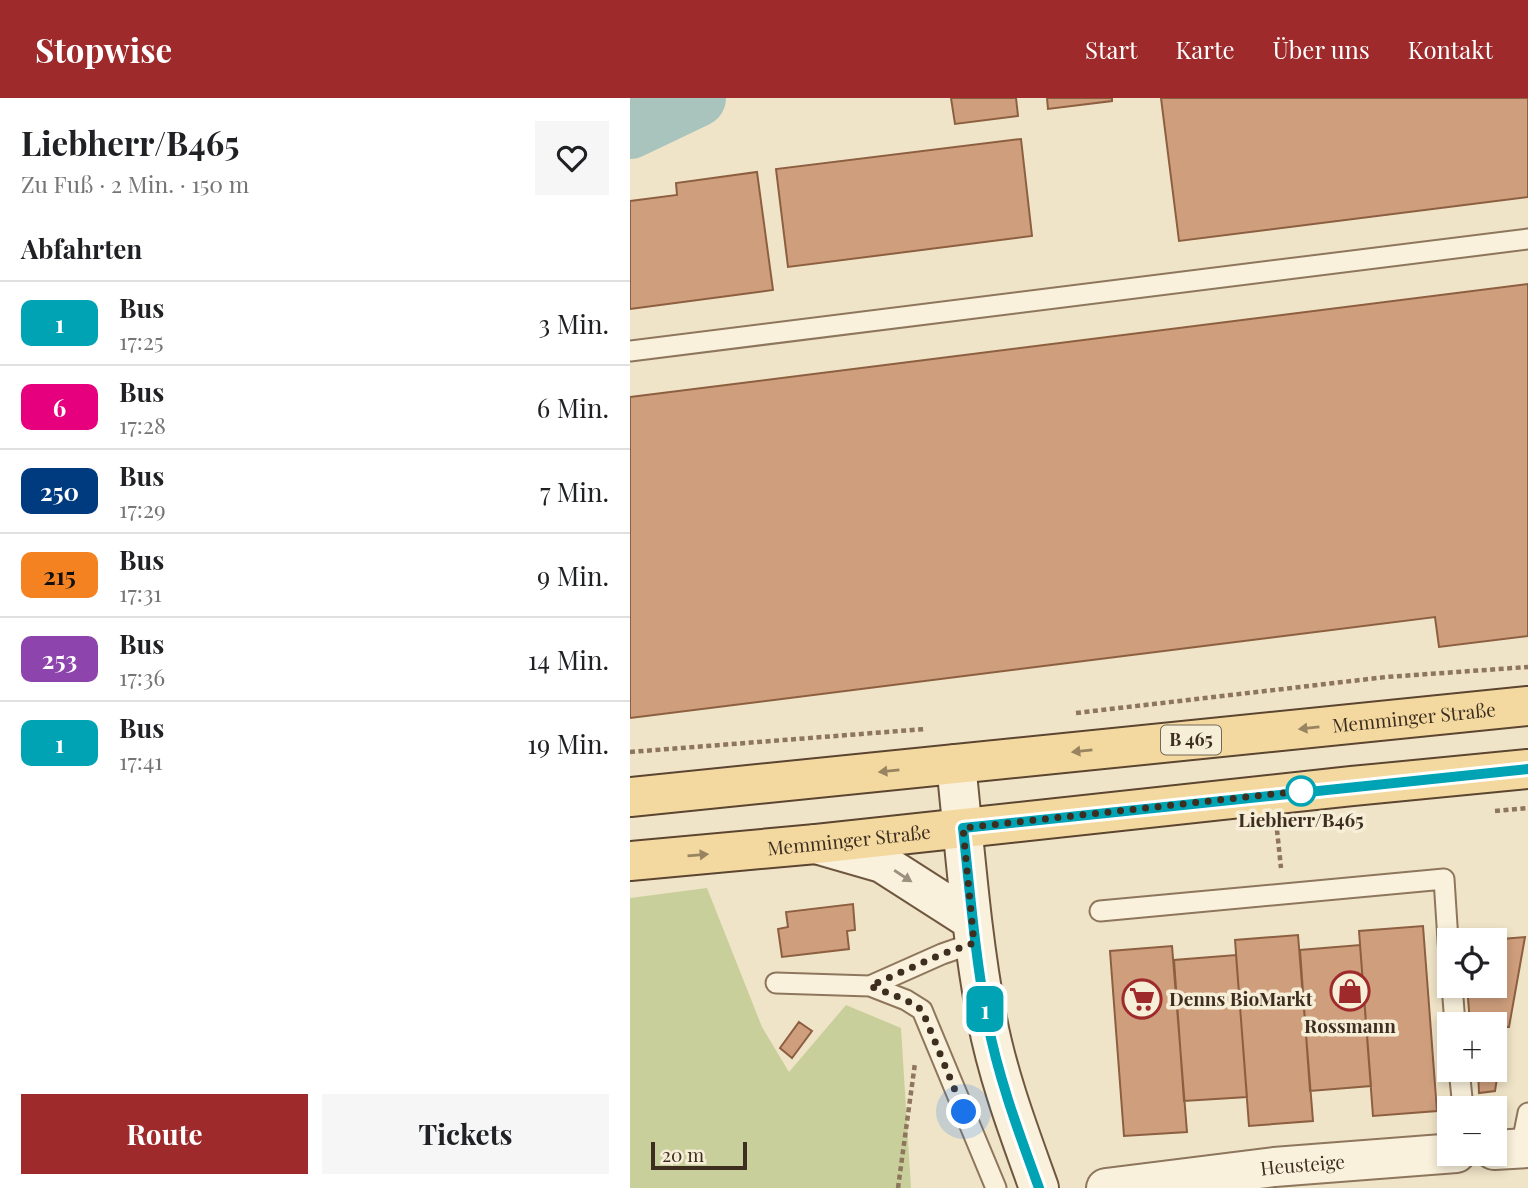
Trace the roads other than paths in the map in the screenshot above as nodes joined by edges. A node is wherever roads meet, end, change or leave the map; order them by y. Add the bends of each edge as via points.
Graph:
1 (1528, 239) edge
2 (630, 351) edge
3 (1528, 706) edge
4 (956, 764) junction
5 (1528, 769) edge
6 (630, 797) edge
7 (963, 828) junction
8 (817, 844) junction
9 (630, 861) edge
10 (1100, 911) dead end
11 (1447, 928) edge
12 (973, 931) junction
13 (776, 983) dead end
14 (870, 986) junction
15 (1437, 1154) edge
16 (996, 1188) edge
17 (1039, 1188) edge
18 (1106, 1188) edge

1 - 2 lane
3 -> 4 main road, Memminger Straße / B 465
4 -> 6 main road, Memminger Straße / B 465
4 - 7 street
5 - 7 main road, Memminger Straße
7 - 8 main road, Memminger Straße
7 - 12 street
9 -> 8 main road, Memminger Straße
8 -> 12 street via 882,863
10 - 11 lane via 1444,879
12 - 14 lane via 942,954
12 - 17 street via 987,1021 1006,1096
13 - 14 lane
14 - 16 lane via 922,1010
15 - 18 street, Heusteige via 1275,1167

